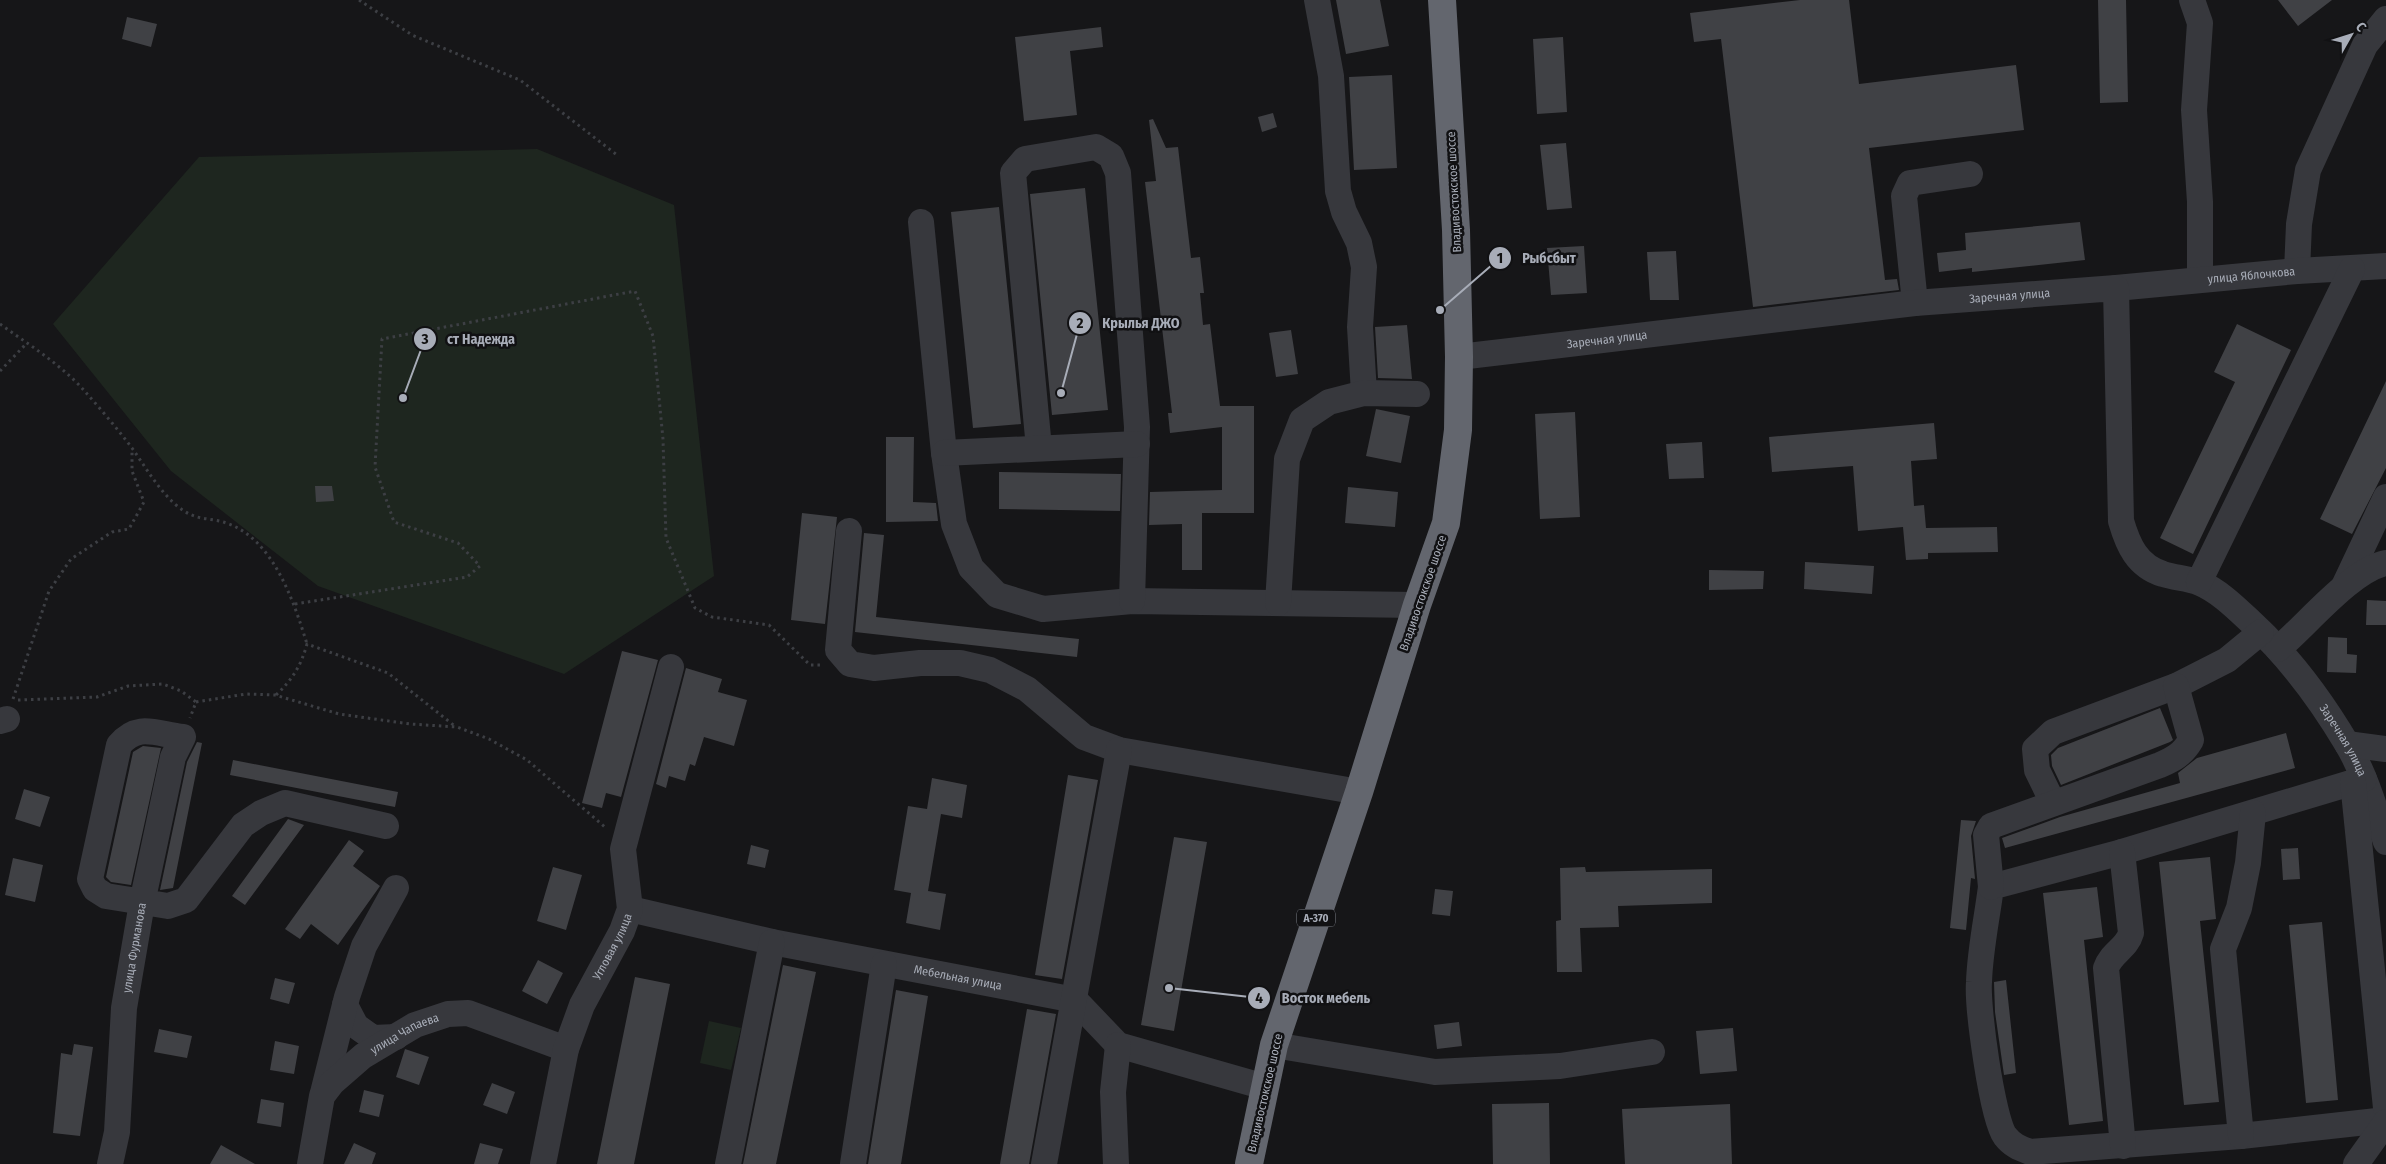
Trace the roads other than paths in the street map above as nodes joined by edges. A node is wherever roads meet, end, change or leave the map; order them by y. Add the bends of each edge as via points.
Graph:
1 (1317, 0) edge
2 (1442, 0) edge
3 (2192, 0) edge
4 (2386, 19) edge
5 (1970, 174) dead end
6 (921, 222) dead end
7 (2386, 266) edge
8 (2352, 268) junction
9 (2297, 270) junction
10 (2200, 279) junction
11 (2116, 288) junction
12 (1915, 303) junction
13 (1459, 357) junction
14 (1364, 393) junction
15 (1418, 394) dead end
16 (1137, 444) junction
17 (1039, 448) junction
18 (944, 453) junction
19 (2386, 497) edge
20 (849, 531) dead end
21 (2386, 563) edge
22 (2199, 582) junction
23 (2341, 591) junction
24 (1132, 601) junction
25 (1278, 603) junction
26 (1417, 605) junction
27 (2270, 640) junction
28 (671, 667) dead end
29 (2176, 686) junction
30 (2347, 744) junction
31 (1119, 750) junction
32 (2386, 750) edge
33 (2359, 780) junction
34 (1359, 792) junction
35 (2053, 803) junction
36 (2253, 813) junction
37 (386, 826) dead end
38 (2386, 842) edge
39 (2122, 852) junction
40 (1991, 887) junction
41 (396, 888) dead end
42 (142, 903) junction
43 (630, 909) junction
44 (772, 942) junction
45 (884, 964) junction
46 (1075, 1000) junction
47 (345, 1005) junction
48 (396, 1037) junction
49 (1118, 1045) junction
50 (1274, 1045) junction
51 (566, 1049) junction
52 (1652, 1052) dead end
53 (1266, 1087) junction
54 (322, 1096) junction
55 (2386, 1108) edge
56 (2386, 1121) edge
57 (2241, 1136) junction
58 (2123, 1146) junction
59 (110, 1164) edge
60 (310, 1164) edge
61 (543, 1164) edge
62 (728, 1164) edge
63 (853, 1164) edge
64 (1044, 1164) edge
65 (1116, 1164) edge
66 (1249, 1164) edge
67 (2356, 1164) edge

1 - 14 street via 1331,76 1338,191 1359,243 1364,267 1360,327
2 - 13 highway, Владивостокское шоссе / А-370 via 1456,230
3 - 10 street via 2200,23 2194,110 2200,202
4 - 9 street via 2365,45 2308,170 2299,224
5 - 12 street via 1910,183 1904,196
6 - 18 street
7 - 8 street, улица Яблочкова
8 - 9 street, улица Яблочкова
8 - 22 street
9 - 10 street, улица Яблочкова
10 - 11 street, улица Яблочкова
11 - 12 street, Заречная улица
11 - 22 street, Заречная улица via 2121,521 2127,542 2141,563 2162,574
12 - 13 street, Заречная улица
13 - 26 highway, Владивостокское шоссе / А-370 via 1458,430 1446,523
14 - 15 street
14 - 25 street via 1329,402 1302,420 1287,459
16 - 17 street
16 - 17 street via 1118,173 1111,156 1096,147 1025,159 1013,173
16 - 24 street
17 - 18 street
18 - 24 street via 954,524 971,568 997,595 1042,609
19 - 23 street
20 - 31 street via 838,650 850,664 874,668 960,663 990,670 1027,689 1084,738
21 - 23 street via 2358,575
22 - 27 street, Заречная улица via 2217,592
23 - 27 street
24 - 25 street
25 - 26 street
26 - 34 highway, Владивостокское шоссе / А-370
27 - 29 street
27 - 30 street, Заречная улица
28 - 43 street, Угловая улица via 623,849
29 - 35 street via 2191,740 2186,750 2160,765
29 - 35 street via 2053,732 2035,749 2037,770
30 - 32 street
30 - 33 street, Заречная улица
31 - 34 street
31 - 46 street
33 - 36 street
33 - 38 street, Заречная улица
33 - 55 street
34 - 50 highway, Владивостокское шоссе / А-370
35 - 40 street via 1992,826 1986,834
36 - 39 street
36 - 57 street via 2240,908 2223,949
37 - 42 street via 285,803 261,812 243,825 186,900 168,906
39 - 40 street
39 - 58 street via 2131,933 2128,942 2109,959 2106,968
40 - 58 street via 1978,1003 2003,1134 2014,1146 2030,1152
41 - 47 street via 364,946
42 - 42 street, улица Фурманова via 173,757 183,737 137,730 128,734 119,745 90,879 95,889 106,896
42 - 59 street, улица Фурманова via 124,1008 117,1132
43 - 44 street, Мебельная улица
43 - 51 street, Угловая улица via 622,931 582,1005
44 - 45 street, Мебельная улица
44 - 62 street
45 - 46 street, Мебельная улица
45 - 63 street
46 - 49 street
46 - 64 street
47 - 48 street via 356,1026 373,1038
47 - 54 street
48 - 51 street, улица Чапаева via 415,1025 448,1014 468,1013
48 - 54 street, улица Чапаева via 363,1056
49 - 53 street
49 - 65 street via 1113,1092
50 - 52 street via 1435,1072 1560,1066
50 - 53 highway, Владивостокское шоссе / А-370
51 - 61 street, Угловая улица
53 - 66 highway, Владивостокское шоссе / А-370
54 - 60 street
56 - 57 street
56 - 67 street
57 - 58 street

